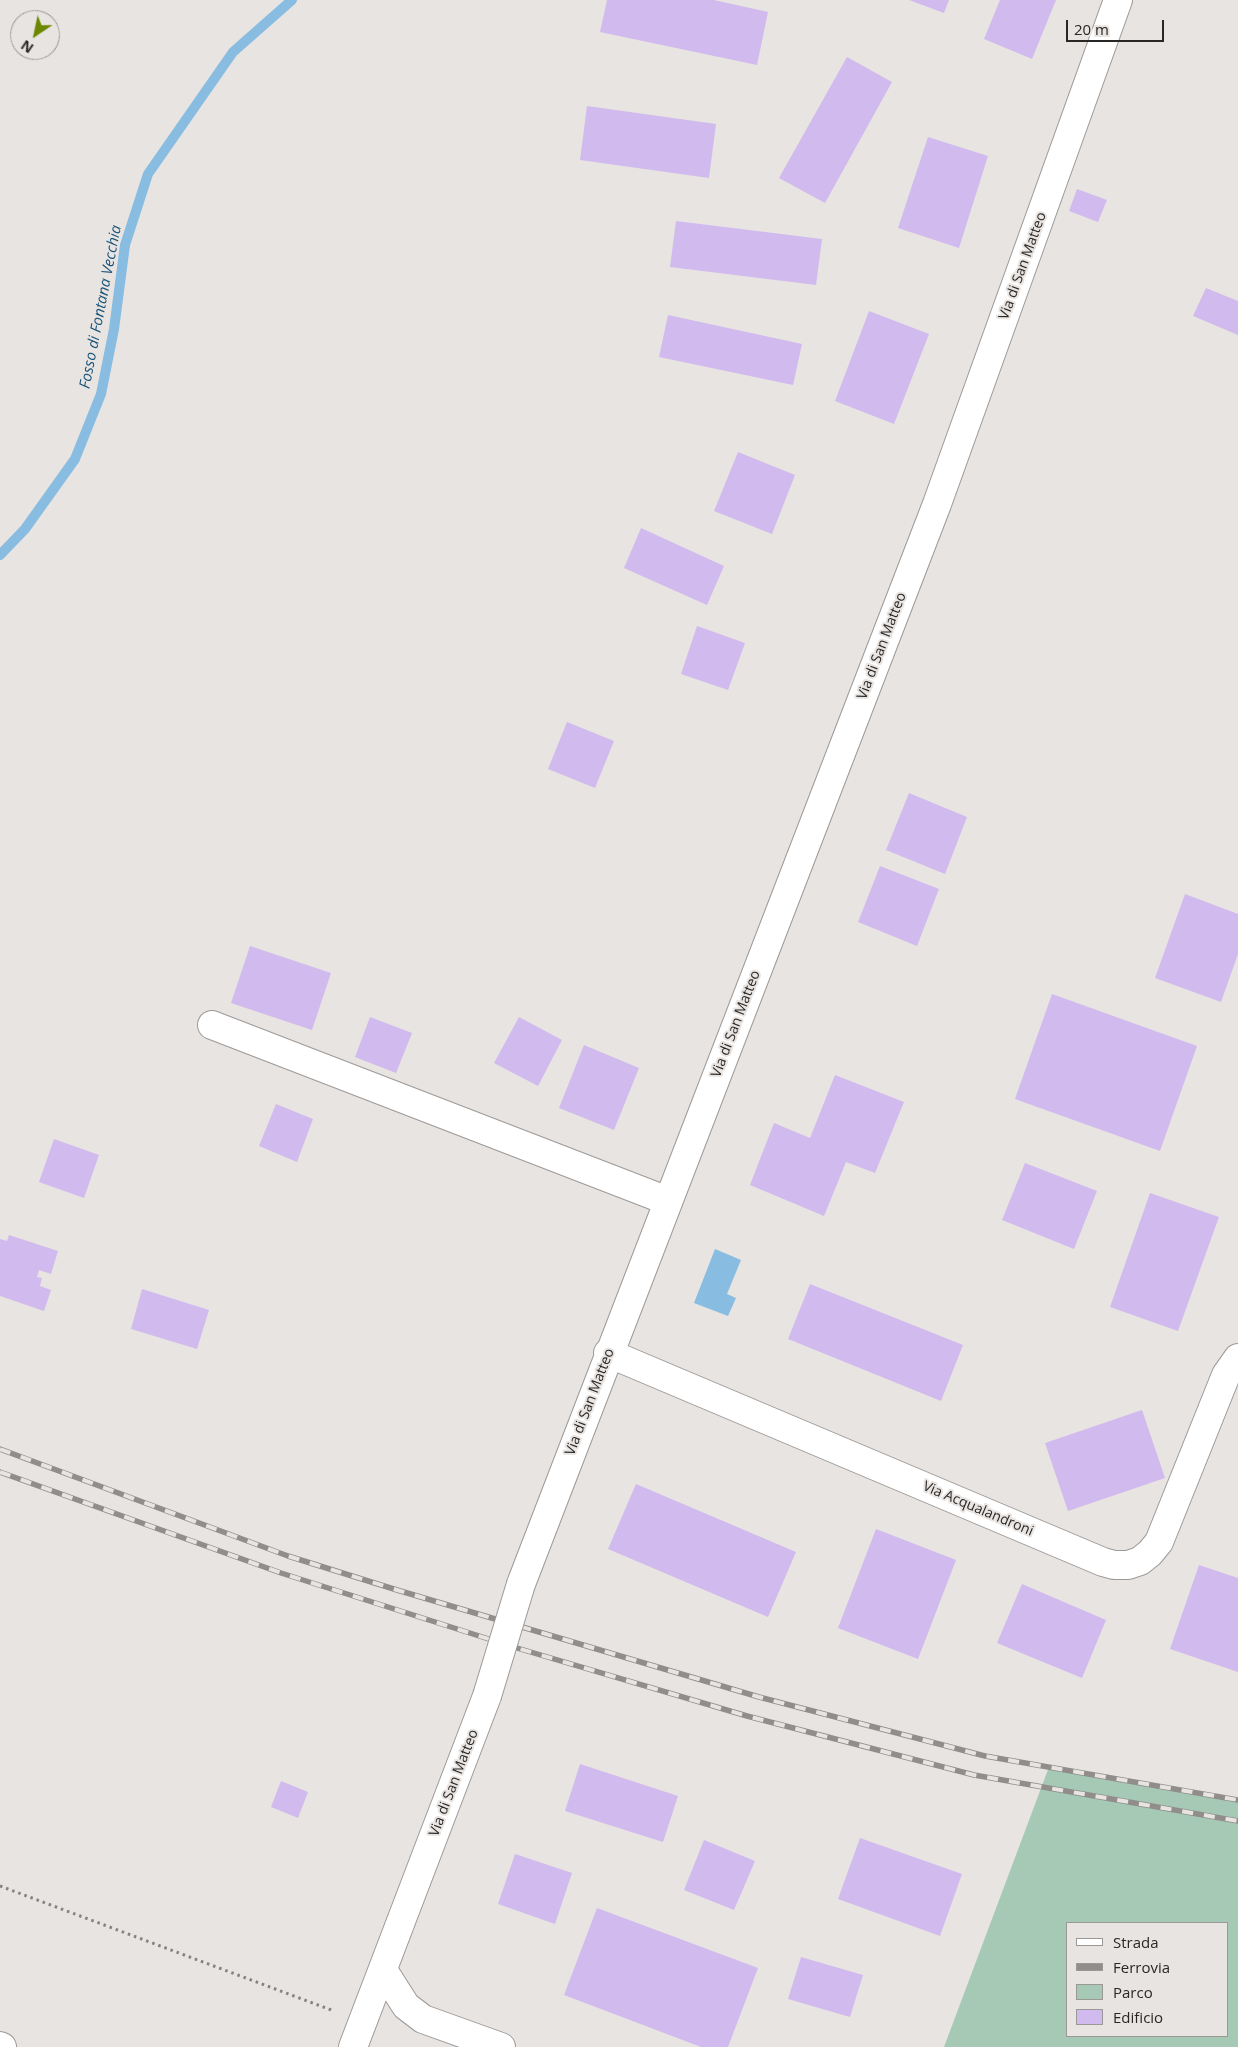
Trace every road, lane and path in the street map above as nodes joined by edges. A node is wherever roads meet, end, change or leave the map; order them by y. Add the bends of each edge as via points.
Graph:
1 (1118, 0) edge
2 (212, 1025) dead end
3 (668, 1201) junction
4 (608, 1353) junction
5 (1238, 1358) edge
6 (0, 1886) edge
7 (383, 1970) junction
8 (363, 2022) junction
9 (353, 2047) edge
10 (501, 2047) edge

1 - 3 street, Via di San Matteo via 937,504
2 - 3 street
3 - 4 street, Via di San Matteo
4 - 5 street, Via Acqualandroni via 1114,1565 1140,1561 1158,1542 1226,1376
4 - 7 street, Via di San Matteo, bridge via 521,1584 487,1696
6 - 8 path
7 - 8 street, Via di San Matteo
7 - 10 street via 406,2006 422,2019
8 - 9 street, Via di San Matteo

